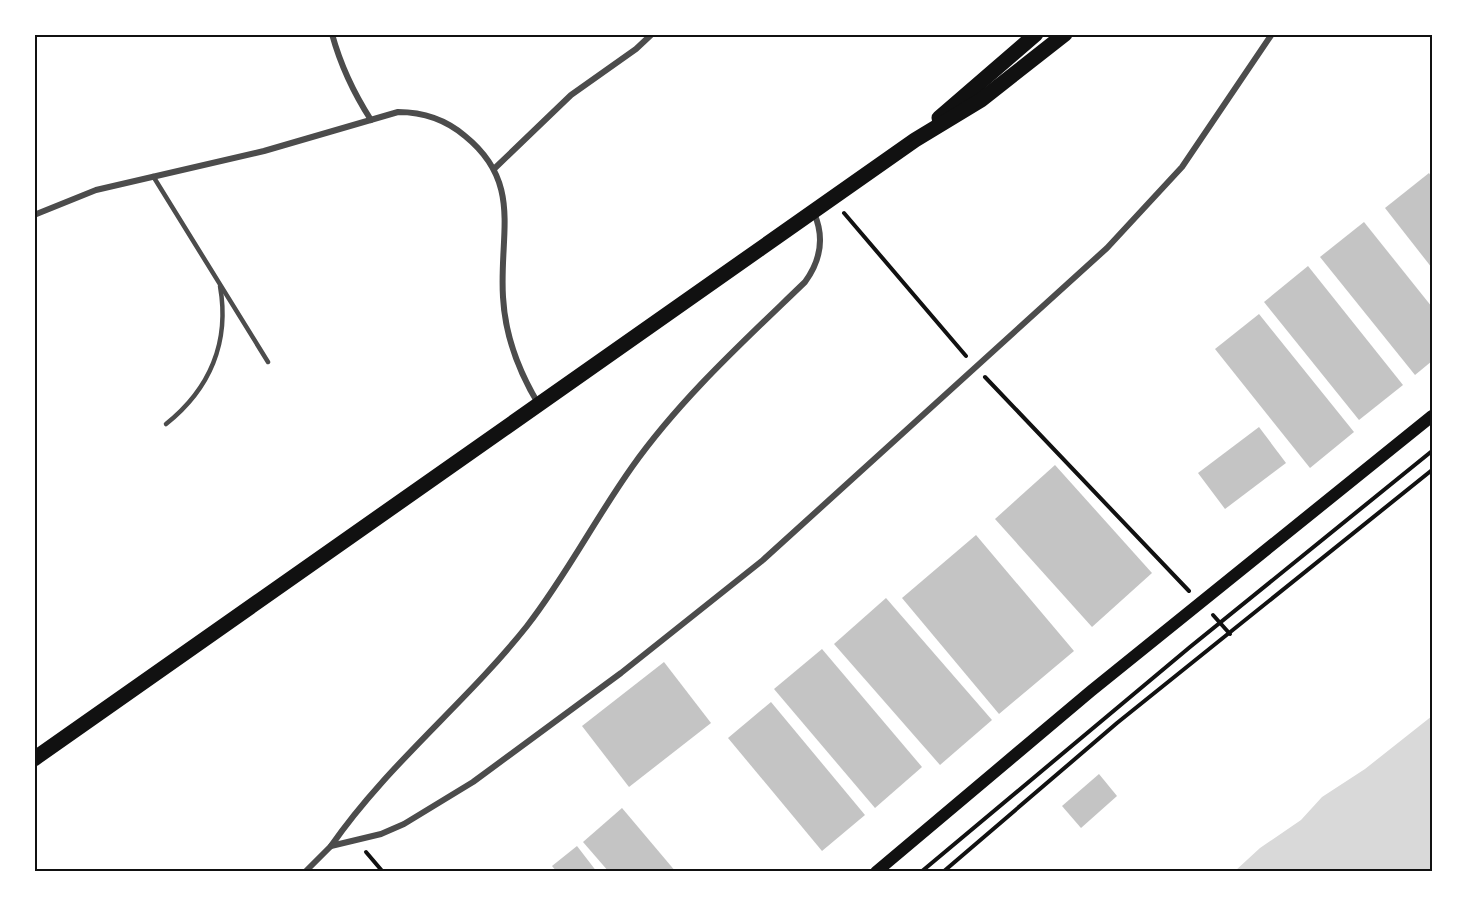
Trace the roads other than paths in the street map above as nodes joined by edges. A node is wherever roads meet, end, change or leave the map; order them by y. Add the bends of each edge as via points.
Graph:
1 (332, 34) edge
2 (652, 34) edge
3 (1036, 34) edge
4 (1065, 34) edge
5 (1272, 34) edge
6 (371, 120) junction
7 (915, 140) junction
8 (495, 168) junction
9 (153, 176) junction
10 (813, 212) junction
11 (34, 215) edge
12 (219, 284) junction
13 (268, 362) dead end
14 (539, 405) junction
15 (1432, 416) edge
16 (166, 424) dead end
17 (34, 759) edge
18 (331, 846) junction
19 (305, 872) edge
20 (876, 872) edge

1 - 6 street via 352,92
2 - 8 street via 571,95
3 - 7 main road
4 - 7 main road via 981,100
5 - 18 street via 1182,167 1107,248 763,560 621,673 439,805 381,834
6 - 8 street via 398,112 436,118 478,146
6 - 9 street via 264,151
7 - 10 main road
8 - 14 street via 504,197 503,298 513,350
9 - 11 street via 96,190
9 - 12 lane
10 - 14 main road
10 - 18 street via 819,226 820,248 818,260 805,282 682,405 632,467 561,580 527,625 465,697 380,784
12 - 13 lane
12 - 16 lane via 223,322 216,360 196,396
14 - 17 main road
15 - 20 main road via 1091,691
18 - 19 street

